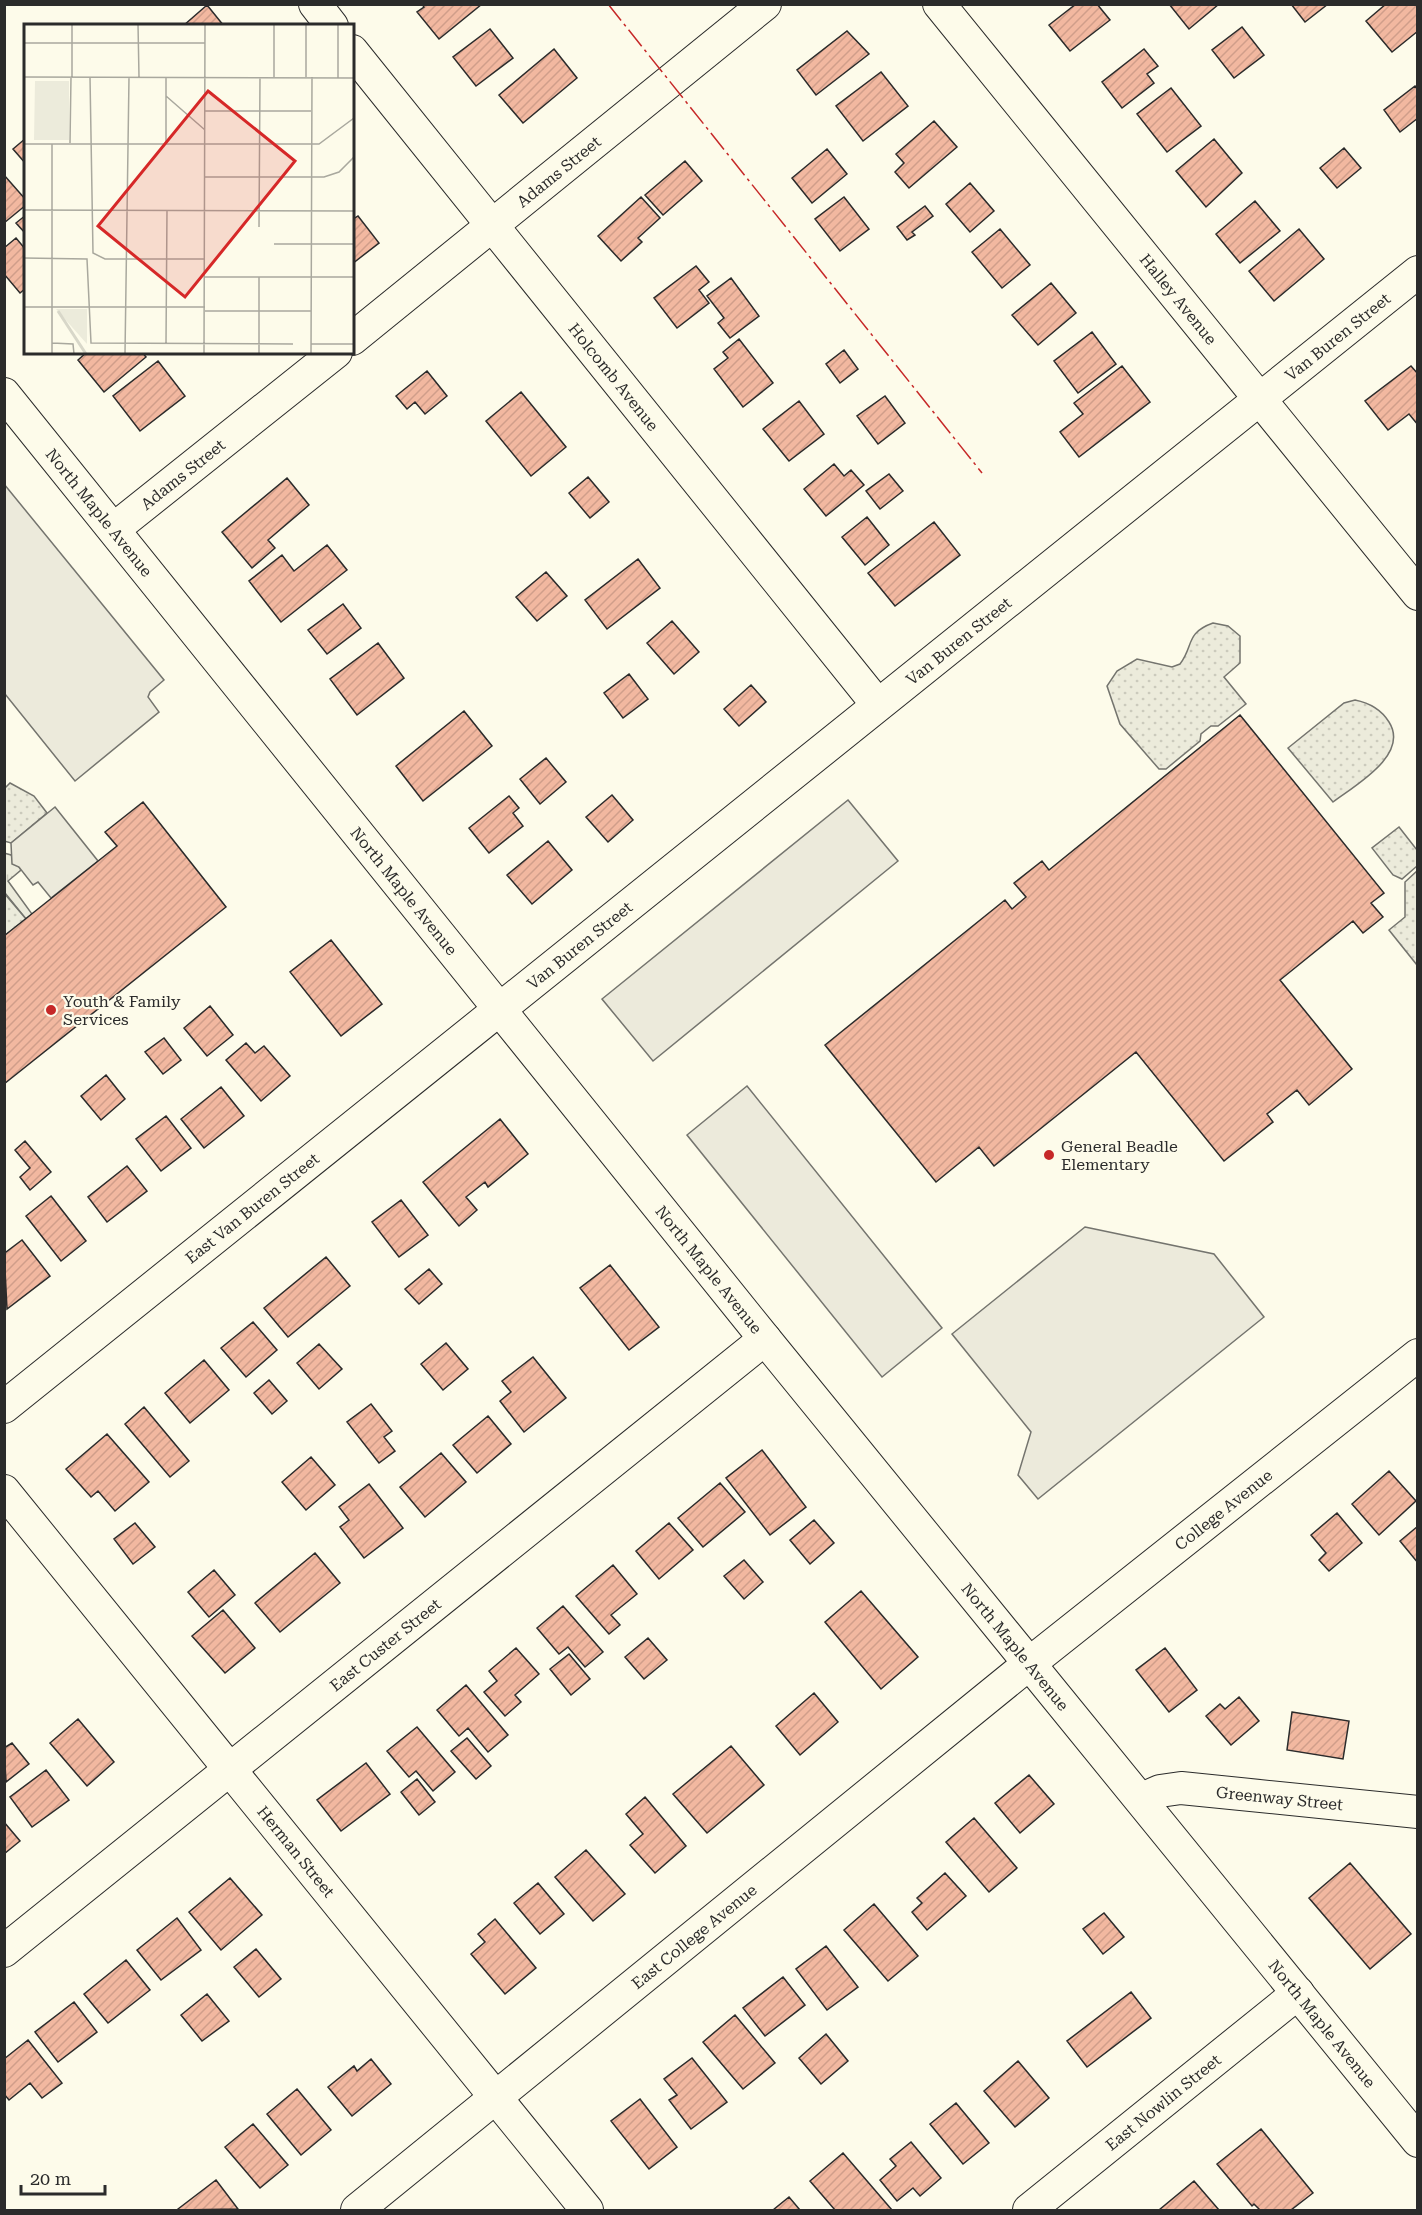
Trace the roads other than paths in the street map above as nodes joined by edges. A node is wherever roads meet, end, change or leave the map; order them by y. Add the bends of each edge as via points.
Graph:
1 (315, 4) edge
2 (765, 4) edge
3 (939, 4) edge
4 (330, 24) edge
5 (354, 53) edge
6 (495, 226) junction
7 (1418, 272) edge
8 (354, 337) edge
9 (333, 354) edge
10 (4, 394) edge
11 (1259, 399) junction
12 (114, 529) junction
13 (1418, 594) edge
14 (876, 704) junction
15 (499, 1010) junction
16 (765, 1339) junction
17 (1416, 1360) edge
18 (4, 1407) edge
19 (4, 1491) edge
20 (1030, 1663) junction
21 (230, 1769) junction
22 (1142, 1799) junction
23 (1418, 1812) edge
24 (4, 1951) edge
25 (1298, 1993) junction
26 (497, 2098) junction
27 (1418, 2141) edge
28 (357, 2211) edge
29 (587, 2211) edge
30 (1029, 2211) edge

1 - 4 street
2 - 6 street, Adams Street
3 - 11 street, Halley Avenue
5 - 6 street, Holcomb Avenue
6 - 8 street, Adams Street
6 - 14 street, Holcomb Avenue
7 - 11 street, Van Buren Street
9 - 12 street, Adams Street
10 - 12 street, North Maple Avenue
11 - 13 street, Halley Avenue
11 - 14 street, Van Buren Street
12 - 15 street, North Maple Avenue
14 - 15 street, Van Buren Street
15 - 16 street, North Maple Avenue
15 - 18 street, East Van Buren Street
16 - 20 street, North Maple Avenue
16 - 21 street, East Custer Street
17 - 20 street, College Avenue
19 - 21 street, Herman Street
20 - 22 street, North Maple Avenue
20 - 26 street, East College Avenue
21 - 24 street, East Custer Street
21 - 26 street, Herman Street
22 - 23 street, Greenway Street via 1181,1788
22 - 25 street, North Maple Avenue
25 - 27 street, North Maple Avenue
25 - 30 street, East Nowlin Street
26 - 28 street, East College Avenue
26 - 29 street, Herman Street

